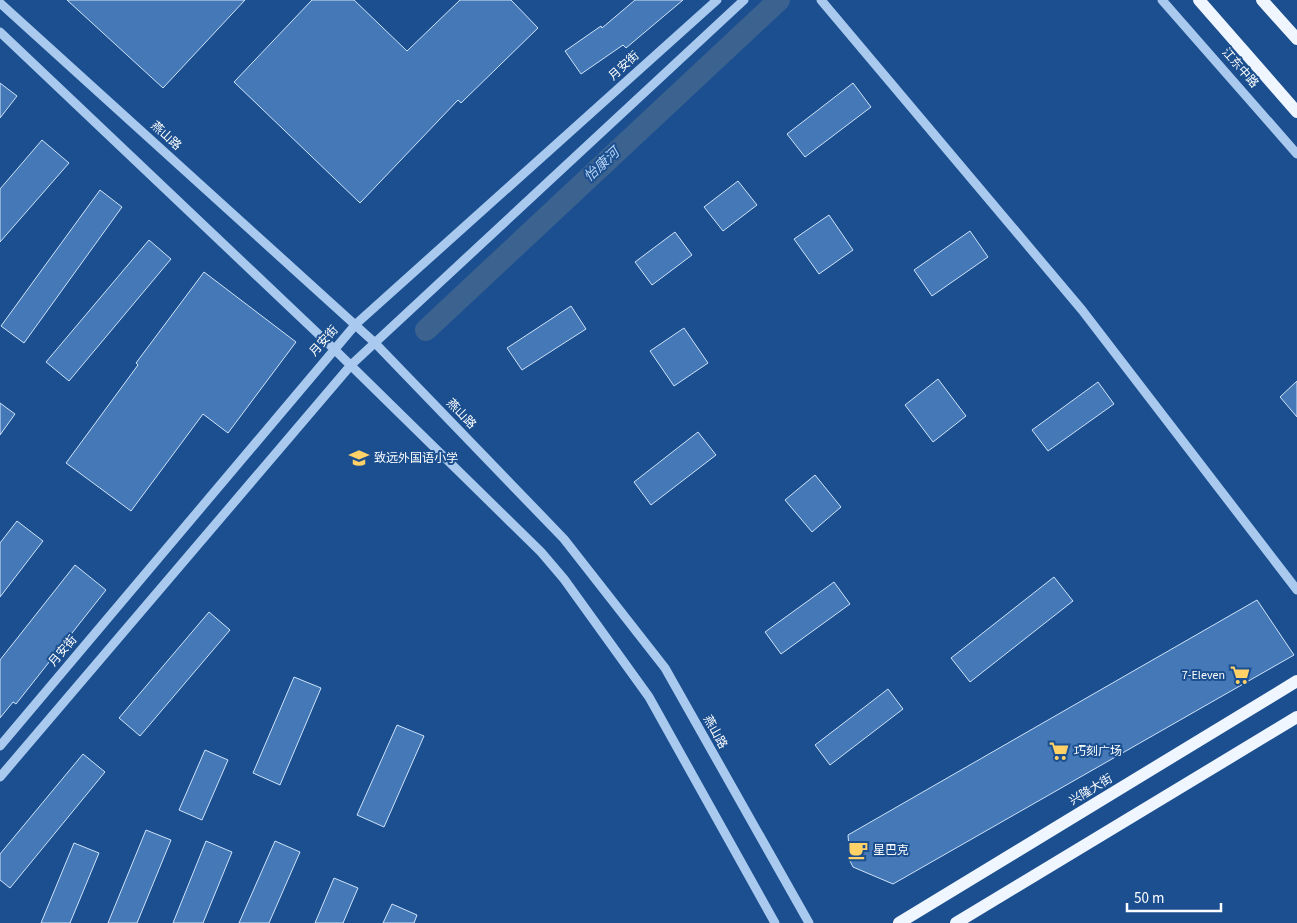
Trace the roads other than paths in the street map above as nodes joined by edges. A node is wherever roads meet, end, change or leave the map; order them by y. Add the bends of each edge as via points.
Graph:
1 (717, 0) edge
2 (744, 0) edge
3 (822, 0) edge
4 (1162, 0) edge
5 (1199, 0) edge
6 (1262, 0) edge
7 (0, 3) edge
8 (0, 32) edge
9 (1297, 39) edge
10 (1297, 112) edge
11 (1297, 154) edge
12 (356, 324) junction
13 (374, 342) junction
14 (333, 348) junction
15 (351, 365) junction
16 (1297, 590) edge
17 (1297, 682) edge
18 (1297, 717) edge
19 (0, 746) edge
20 (0, 777) edge
21 (775, 923) edge
22 (809, 923) edge
23 (898, 923) edge
24 (956, 923) edge

1 - 12 street, 月安街
2 - 13 street
3 - 16 street via 1082,310
4 - 11 street, 江东中路
5 - 10 main road, 江东中路
6 - 9 main road
7 - 12 street, 燕山路
8 - 14 street
12 - 13 street, 燕山路
12 - 14 street, 月安街
13 - 15 street
13 - 22 street, 燕山路 via 564,539 665,668
14 - 15 street
14 - 19 street, 月安街
15 - 20 street
15 - 21 street via 542,552 564,579 650,697
17 - 23 main road, 兴隆大街
18 - 24 main road

